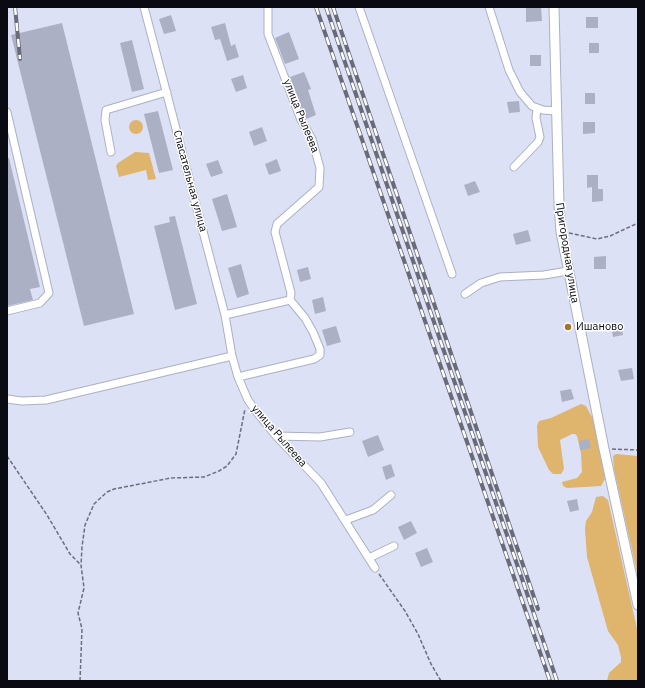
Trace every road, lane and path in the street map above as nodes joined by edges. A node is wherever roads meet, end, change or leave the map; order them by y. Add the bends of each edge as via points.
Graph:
1 (144, 7) edge
2 (268, 7) edge
3 (359, 7) edge
4 (489, 7) edge
5 (554, 7) edge
6 (167, 92) junction
7 (537, 108) junction
8 (556, 110) junction
9 (7, 112) edge
10 (111, 152) dead end
11 (514, 167) dead end
12 (638, 224) edge
13 (561, 232) junction
14 (568, 270) junction
15 (452, 274) dead end
16 (465, 294) dead end
17 (290, 300) junction
18 (7, 311) edge
19 (225, 315) junction
20 (232, 356) junction
21 (238, 377) junction
22 (7, 399) edge
23 (248, 400) junction
24 (350, 432) dead end
25 (276, 436) junction
26 (604, 449) junction
27 (638, 450) edge
28 (7, 456) edge
29 (391, 496) dead end
30 (346, 520) junction
31 (394, 546) dead end
32 (369, 558) junction
33 (81, 565) junction
34 (375, 568) joint
35 (638, 605) edge
36 (80, 681) edge
37 (441, 681) edge

1 - 6 street, Спасательная улица
2 - 17 street, улица Рылеева via 268,34 301,120 312,139 321,175 316,191 275,228 291,293
3 - 15 street
4 - 7 street via 514,82 526,100
5 - 8 main road, Пригородная улица
6 - 10 street via 106,110 105,120
6 - 19 street, Спасательная улица
7 - 8 street
7 - 11 street via 536,118 540,137
8 - 13 main road, Пригородная улица
9 - 18 street via 49,293 40,303
12 - 13 path via 597,239
13 - 14 main road, Пригородная улица
14 - 16 street via 544,275 500,277 481,283
14 - 26 main road, Пригородная улица
17 - 19 street
17 - 21 street via 313,332 320,355 307,361
19 - 20 street, Спасательная улица
20 - 21 street, улица Рылеева
20 - 22 street via 46,400 22,402
21 - 23 street, улица Рылеева
23 - 25 street, улица Рылеева
23 - 33 path via 236,454 227,466 204,477 171,478 114,489 94,504 85,525
24 - 25 street via 320,437
25 - 30 street, улица Рылеева via 321,483
26 - 27 path
26 - 35 main road, Пригородная улица
28 - 33 path via 70,554
29 - 30 street via 373,510
30 - 32 street, улица Рылеева
31 - 32 street
32 - 34 street, улица Рылеева
33 - 36 path via 84,588 78,613 82,629
34 - 37 path via 408,616 430,664

